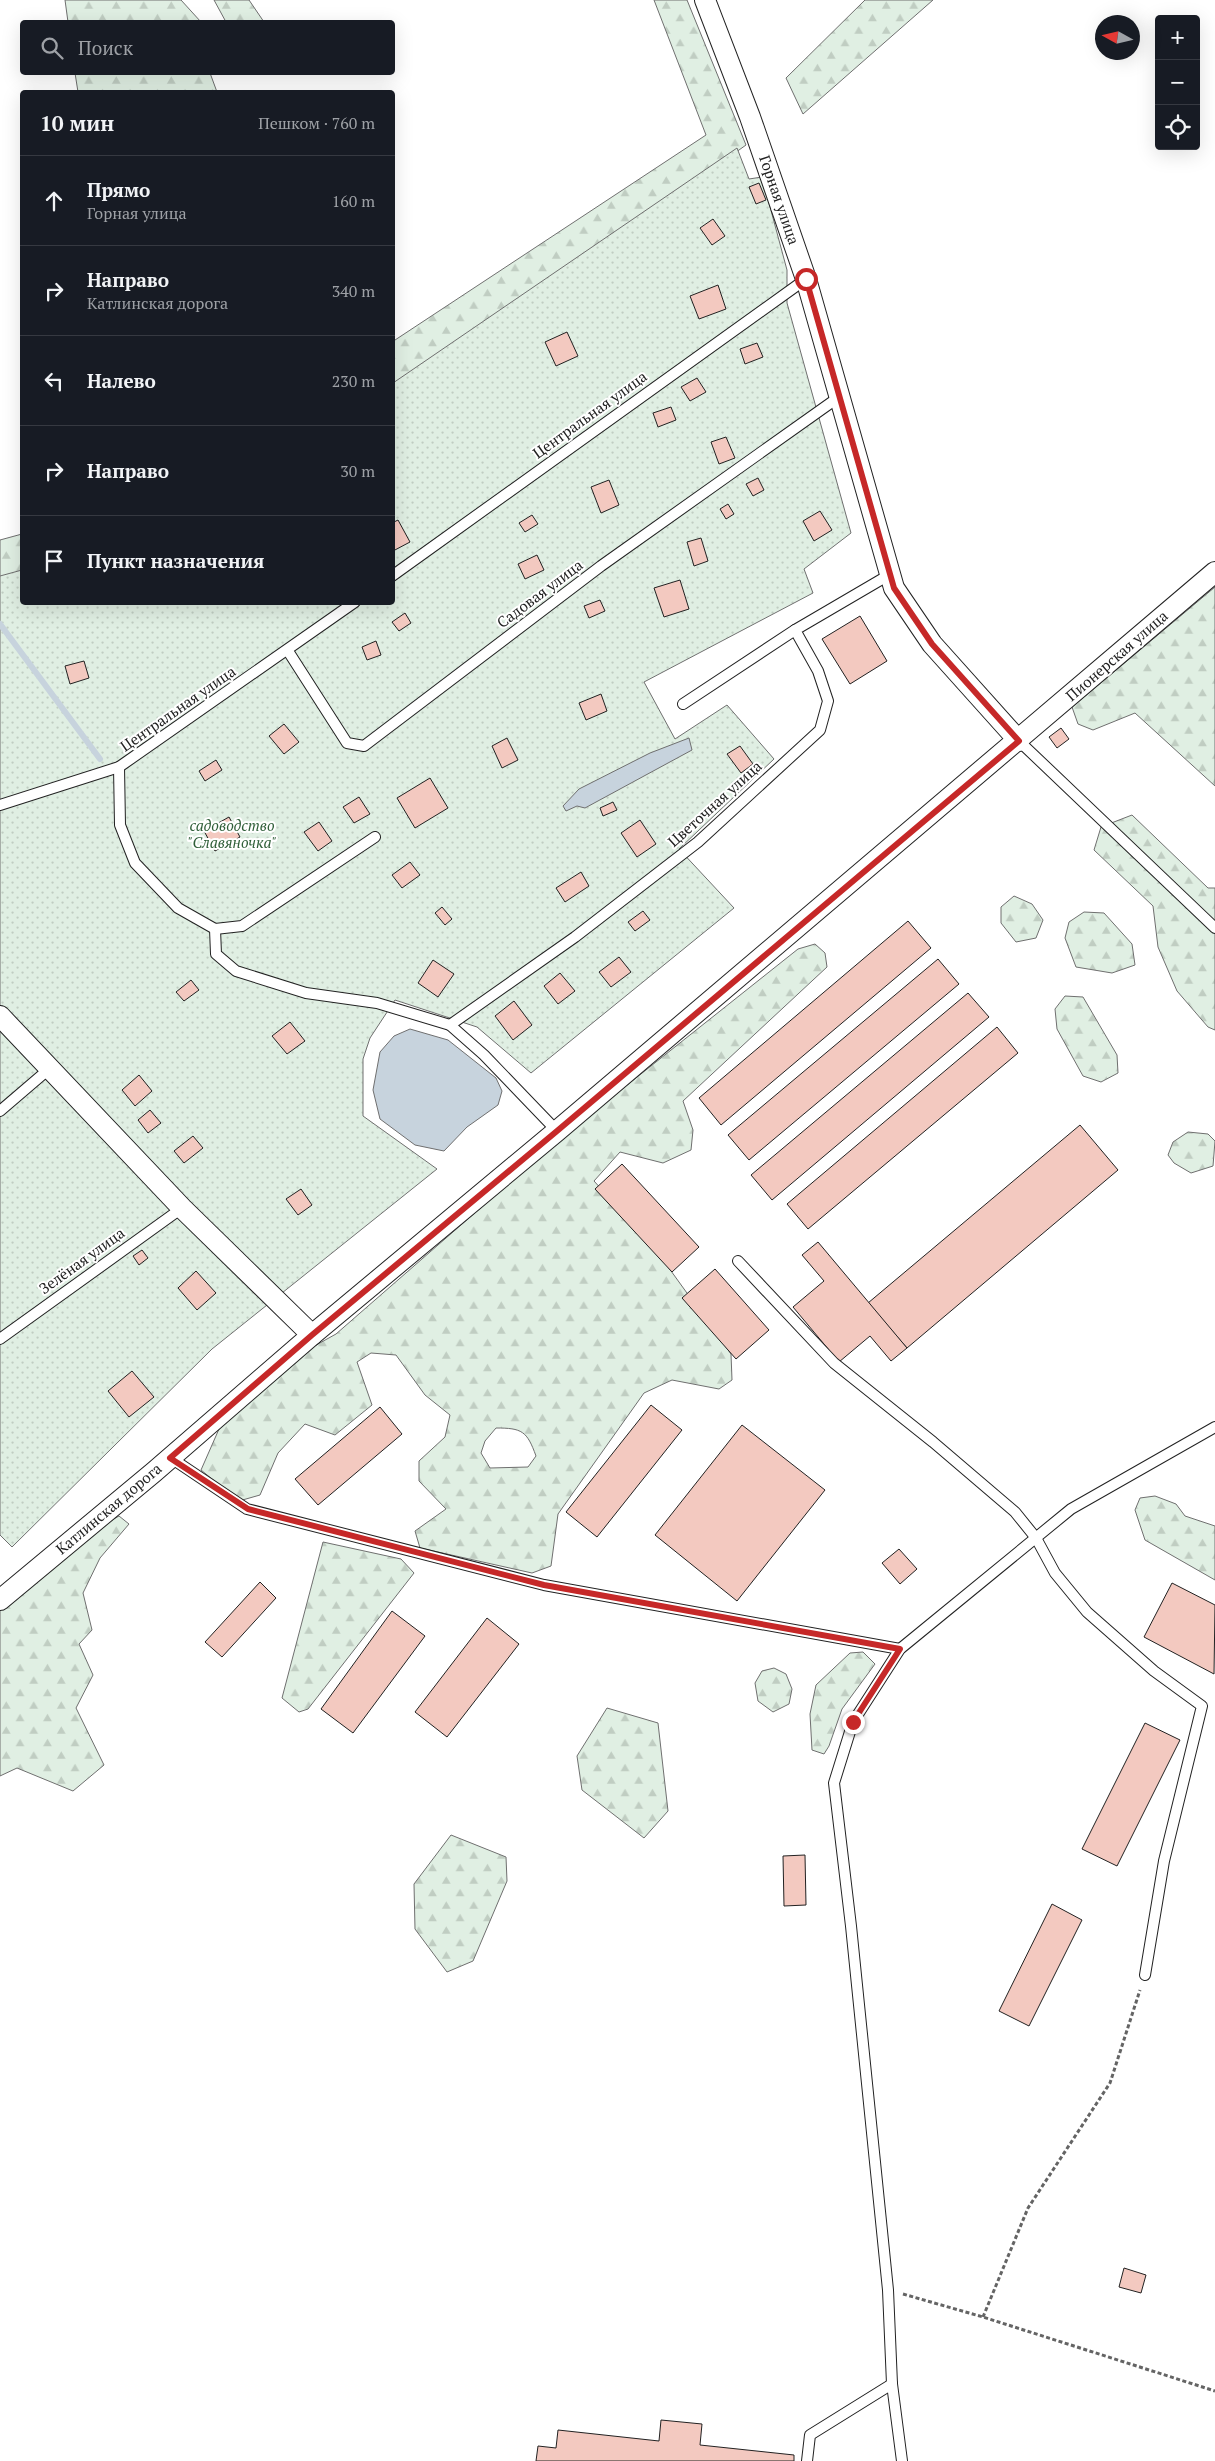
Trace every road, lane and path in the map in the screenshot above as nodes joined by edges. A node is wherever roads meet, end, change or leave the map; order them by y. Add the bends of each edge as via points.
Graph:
1 (705, 0) edge
2 (806, 279) junction
3 (839, 397) junction
4 (1215, 572) edge
5 (395, 574) edge
6 (889, 575) junction
7 (351, 605) edge
8 (795, 630) junction
9 (288, 651) junction
10 (683, 704) dead end
11 (1019, 741) junction
12 (119, 767) junction
13 (0, 805) edge
14 (375, 837) dead end
15 (215, 928) junction
16 (1215, 928) edge
17 (0, 1016) edge
18 (450, 1025) junction
19 (50, 1069) junction
20 (0, 1111) edge
21 (557, 1131) junction
22 (182, 1208) junction
23 (738, 1261) dead end
24 (312, 1335) junction
25 (0, 1339) edge
26 (1215, 1427) edge
27 (170, 1458) junction
28 (1036, 1538) junction
29 (0, 1600) edge
30 (900, 1649) junction
31 (1145, 1975) joint
32 (888, 2290) junction
33 (983, 2317) junction
34 (892, 2384) junction
35 (1215, 2392) edge
36 (807, 2461) edge
37 (902, 2461) edge

1 - 2 street, Горная улица
2 - 3 street, Горная улица
2 - 5 lane, Центральная улица
3 - 6 street, Горная улица
3 - 9 lane, Садовая улица via 601,566 364,746 347,743
4 - 11 street, Пионерская улица
6 - 8 lane
6 - 11 street, Горная улица via 894,588 932,644
7 - 9 lane, Центральная улица
8 - 10 lane
8 - 18 lane, Цветочная улица via 818,671 828,702 820,730 698,842 575,937
9 - 12 lane, Центральная улица
11 - 16 lane
11 - 21 street, Катлинская дорога
12 - 13 lane, Центральная улица
12 - 15 lane via 120,825 135,863 178,908
14 - 15 lane via 242,926
15 - 18 lane via 216,954 236,971 306,993 377,1003
17 - 19 street
18 - 21 lane via 484,1054
19 - 20 lane
19 - 22 street
21 - 24 street, Катлинская дорога
22 - 24 street
22 - 25 lane, Зелёная улица
23 - 28 lane via 834,1363 1007,1506
24 - 27 street, Катлинская дорога
26 - 28 lane via 1072,1509
27 - 29 street, Катлинская дорога
27 - 30 lane via 248,1509 544,1585
28 - 30 lane
28 - 31 lane via 1055,1573 1087,1612 1154,1671 1202,1706 1164,1861
30 - 32 lane via 853,1722 834,1783
31 - 33 path via 1110,2083 1028,2208
32 - 33 path
32 - 34 lane
33 - 35 path
34 - 36 lane via 810,2435
34 - 37 lane

